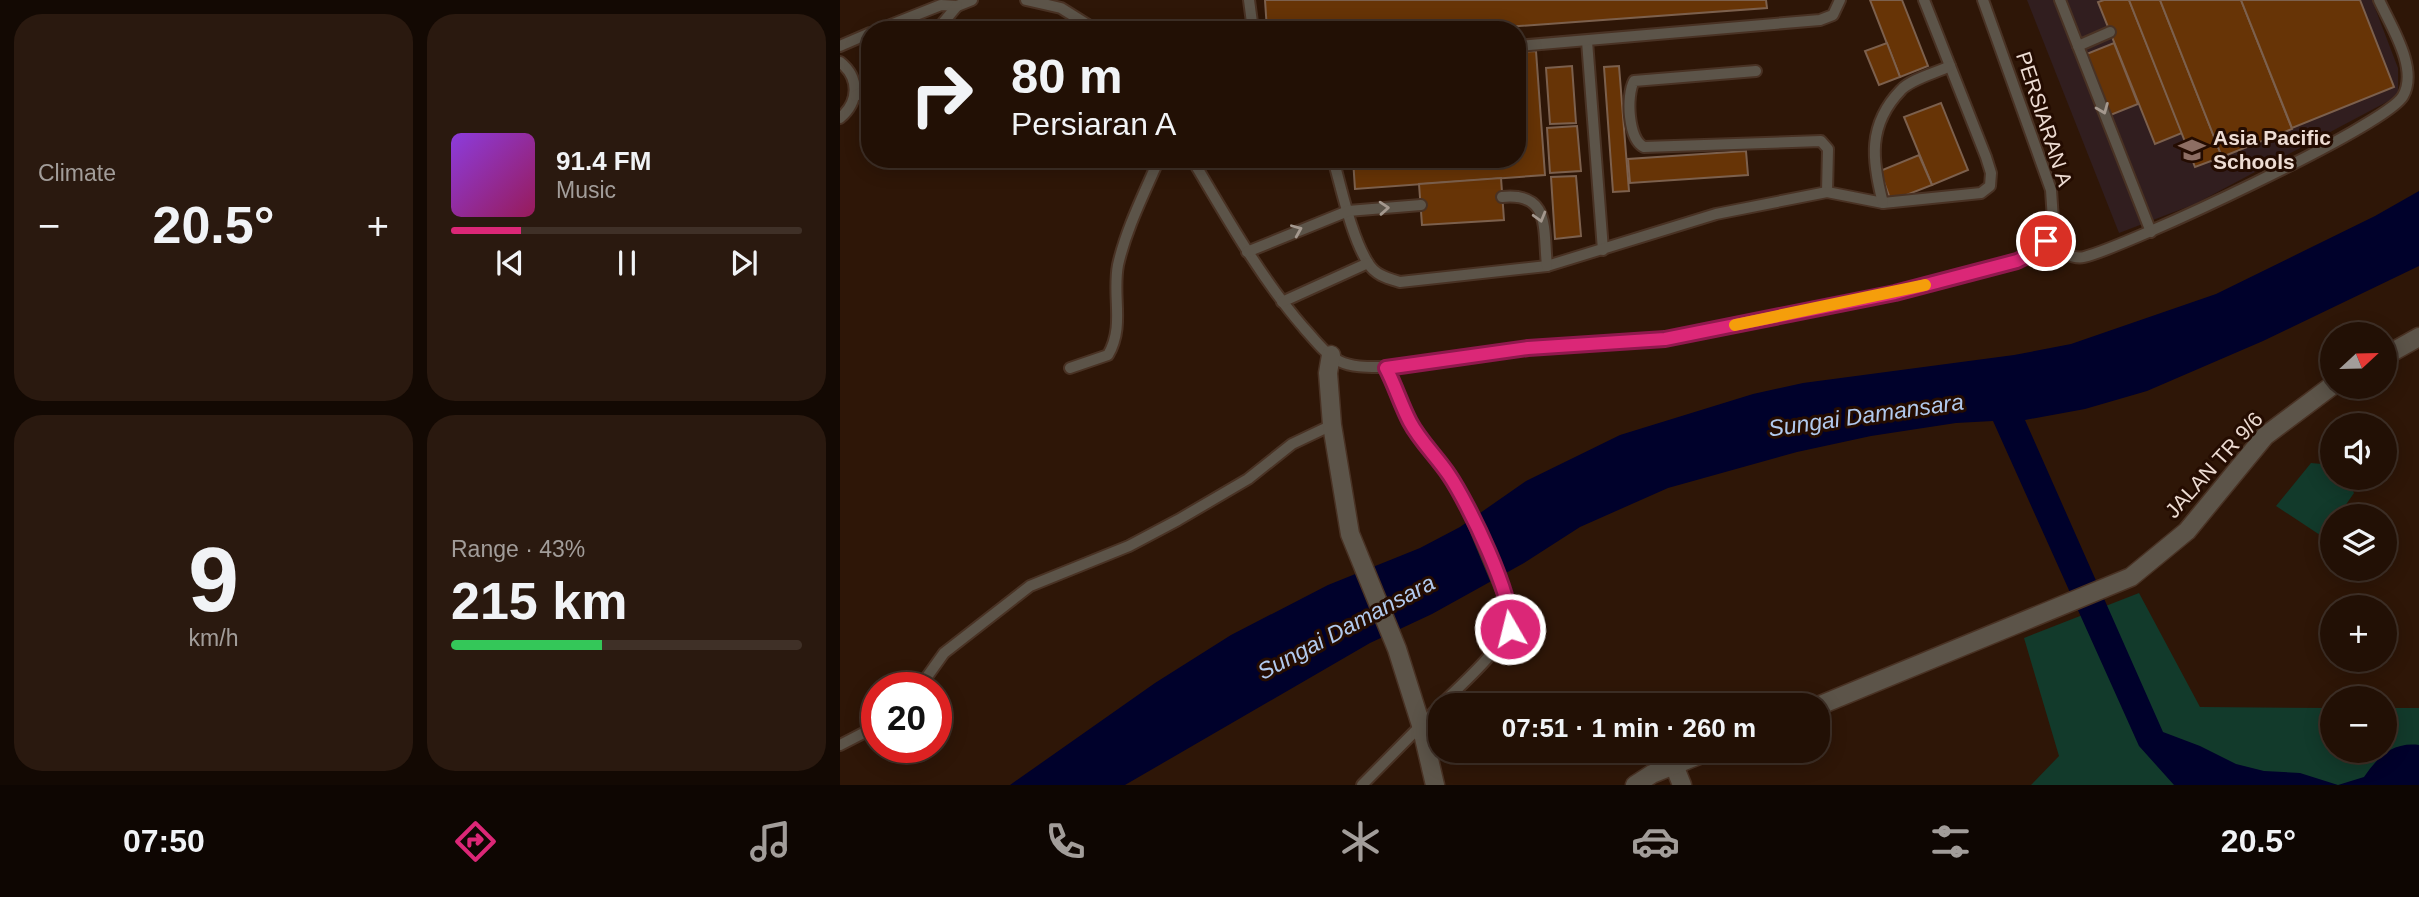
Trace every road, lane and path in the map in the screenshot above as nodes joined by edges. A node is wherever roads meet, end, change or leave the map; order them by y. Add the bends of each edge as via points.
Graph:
1 (972, 0) edge
2 (1026, 0) edge
3 (1249, 0) edge
4 (1840, 0) edge
5 (1924, 0) edge
6 (1983, 0) edge
7 (2060, 0) edge
8 (2379, 0) edge
9 (957, 6) junction
10 (901, 21) edge
11 (944, 21) edge
12 (1082, 21) edge
13 (1252, 21) edge
14 (2110, 32) dead end
15 (861, 37) edge
16 (1587, 41) junction
17 (1526, 45) edge
18 (840, 46) edge
19 (2078, 46) junction
20 (840, 62) edge
21 (1950, 66) junction
22 (1756, 71) dead end
23 (861, 93) edge
24 (855, 96) junction
25 (840, 118) edge
26 (1155, 168) edge
27 (1197, 168) edge
28 (1336, 168) edge
29 (1827, 192) junction
30 (1502, 197) dead end
31 (1883, 203) junction
32 (1421, 205) dead end
33 (1348, 211) junction
34 (2151, 232) junction
35 (2046, 241) junction
36 (1603, 250) junction
37 (1247, 252) junction
38 (1368, 264) junction
39 (1547, 266) junction
40 (1282, 302) junction
41 (2419, 337) edge
42 (2398, 349) edge
43 (1331, 355) junction
44 (1070, 368) dead end
45 (1386, 368) junction
46 (2320, 395) edge
47 (1332, 425) junction
48 (930, 672) edge
49 (1451, 693) edge
50 (1830, 701) edge
51 (1428, 718) edge
52 (1422, 725) junction
53 (861, 734) edge
54 (840, 745) edge
55 (1679, 763) edge
56 (1674, 765) junction
57 (1362, 785) edge
58 (1435, 785) edge
59 (1635, 785) edge
60 (1682, 785) edge

1 - 9 lane
2 - 12 lane via 1061,8
3 - 13 lane
4 - 16 lane via 1833,15 1819,20
5 - 21 lane
6 - 35 lane, PERSIARAN A via 2051,190 2053,220
7 - 19 lane
8 - 34 lane via 2406,65 2403,96 2330,145
9 - 10 lane via 941,5
9 - 11 lane
14 - 19 lane
15 - 18 lane
16 - 17 lane
16 - 36 lane
19 -> 34 lane
20 - 24 lane via 855,82
21 - 31 lane via 1902,88 1884,116 1872,163
21 - 31 lane via 1986,157 1990,186 1980,193
22 - 29 lane via 1634,81 1630,91 1637,144 1821,141 1828,149
23 - 24 lane
24 - 25 lane
26 - 44 lane via 1118,267 1119,329 1114,344 1108,355
27 - 37 lane
28 - 33 lane
29 - 31 lane
29 - 36 lane via 1716,214
30 -> 39 lane via 1522,195 1534,201 1542,214
33 -> 32 lane
37 -> 33 lane
33 - 38 lane
34 - 35 lane via 2081,258
35 - 45 lane via 2017,261 1895,293 1665,339 1528,348
36 - 39 lane
37 - 40 lane
38 - 39 lane via 1382,277 1400,282
38 - 40 lane
40 - 43 lane
41 - 42 street
43 - 45 lane via 1340,361
43 - 47 street
45 - 49 lane via 1410,423 1466,505 1512,615 1510,629
46 - 50 street, JALAN TR 9/6 via 2265,436 2187,531 2131,578
47 - 48 lane via 1292,444 1248,480 1166,527 1030,586 944,653
47 - 52 street via 1350,534
51 - 52 lane
52 - 57 lane
52 - 58 street
53 - 54 lane
55 - 56 street
56 - 59 street
56 - 60 street

